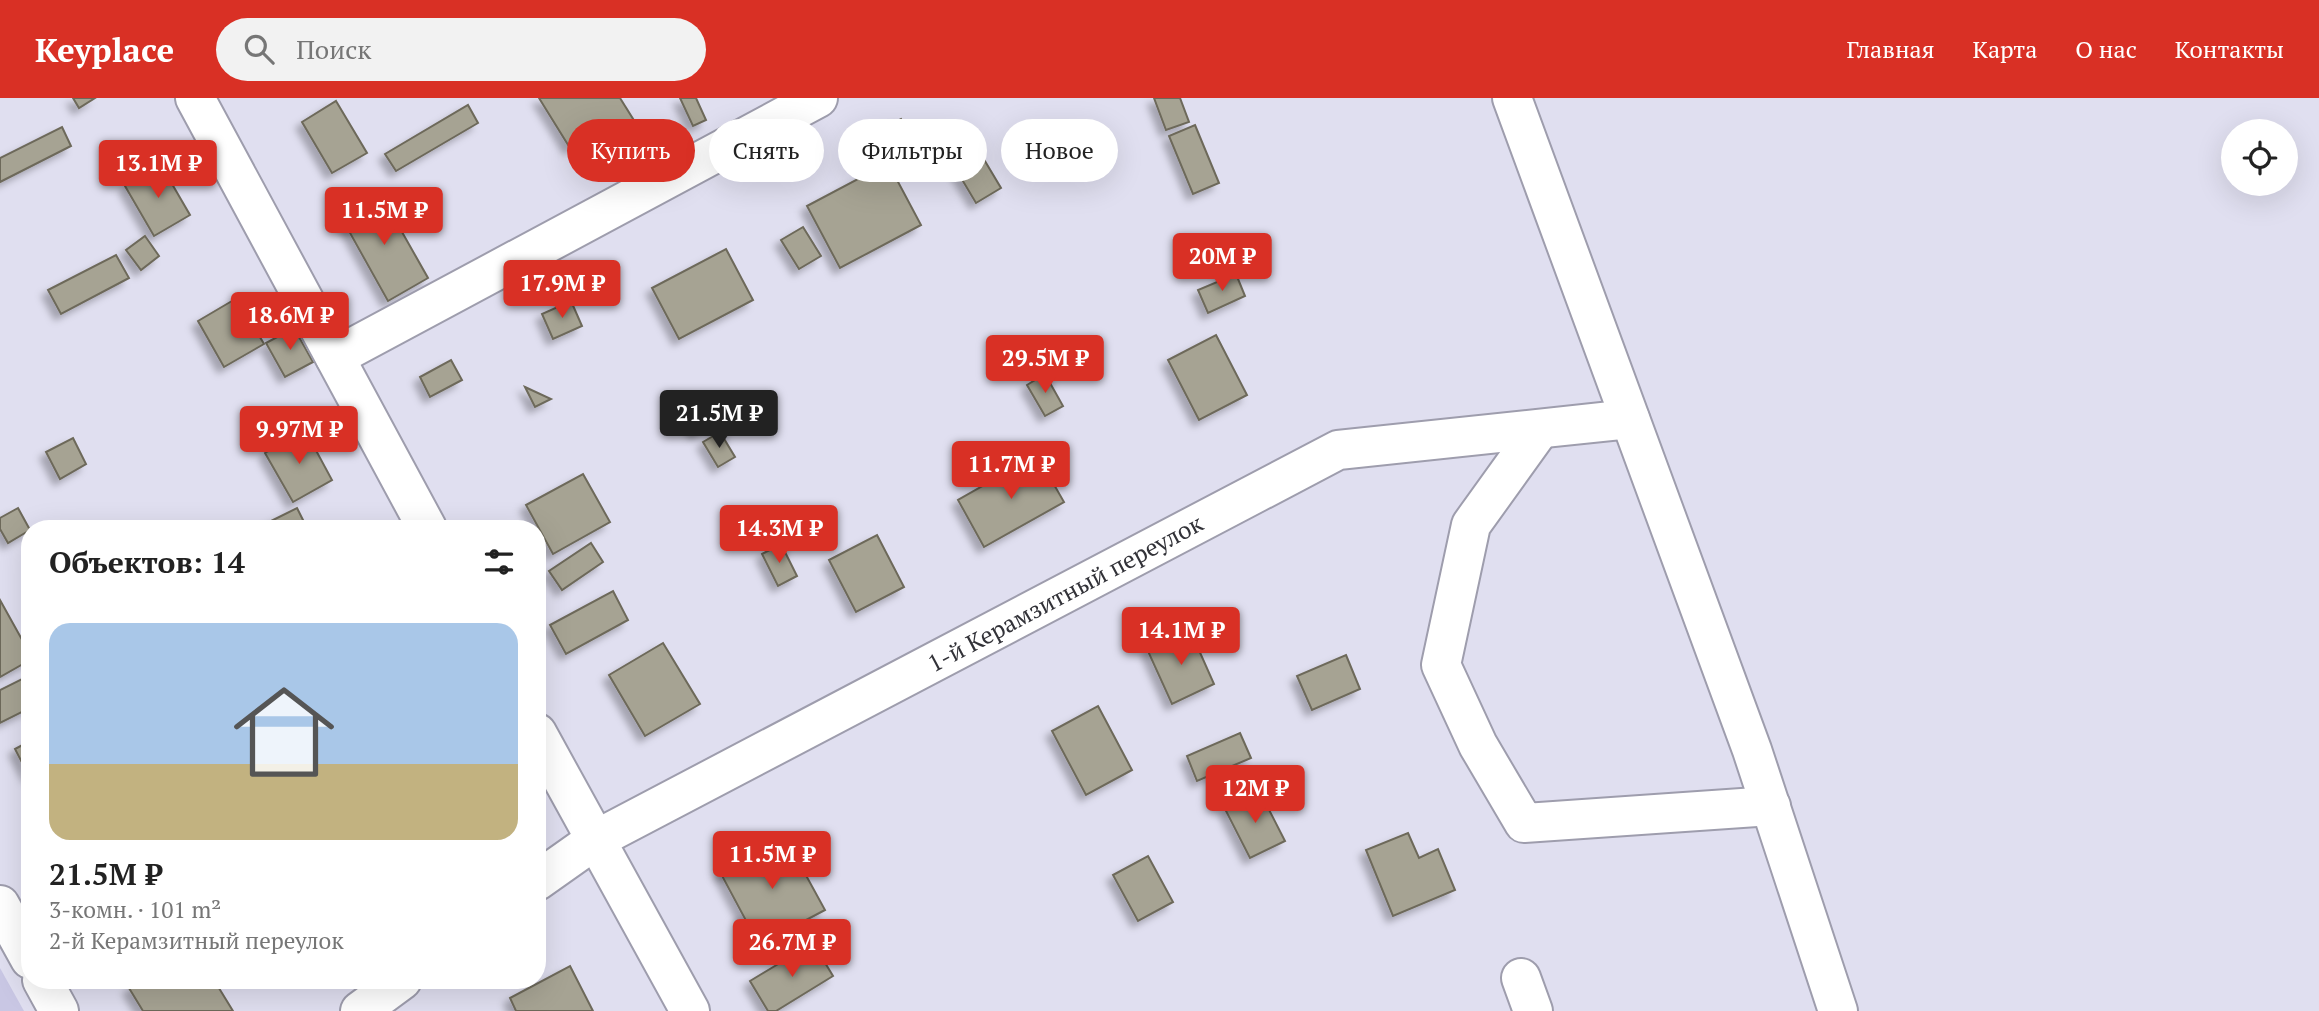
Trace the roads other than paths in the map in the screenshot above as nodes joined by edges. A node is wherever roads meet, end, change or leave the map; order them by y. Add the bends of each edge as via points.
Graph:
1 (195, 98) edge
2 (818, 98) edge
3 (1511, 98) edge
4 (335, 357) junction
5 (1630, 419) junction
6 (1540, 429) junction
7 (423, 520) edge
8 (546, 749) edge
9 (1770, 806) junction
10 (595, 839) junction
11 (546, 874) edge
12 (0, 905) edge
13 (21, 943) edge
14 (47, 989) edge
15 (390, 989) edge
16 (59, 1011) edge
17 (359, 1011) edge
18 (690, 1011) edge
19 (1838, 1011) edge

1 - 4 street
2 - 4 street
3 - 5 street
4 - 7 street
5 - 6 street, 1-й Керамзитный переулок
5 - 9 street
6 - 9 street via 1471,525 1441,665 1478,745 1524,823
6 - 10 street, 1-й Керамзитный переулок via 1338,450
8 - 10 street
9 - 19 street
10 - 11 street, 1-й Керамзитный переулок
10 - 18 street
12 - 13 street
14 - 16 street
15 - 17 street

